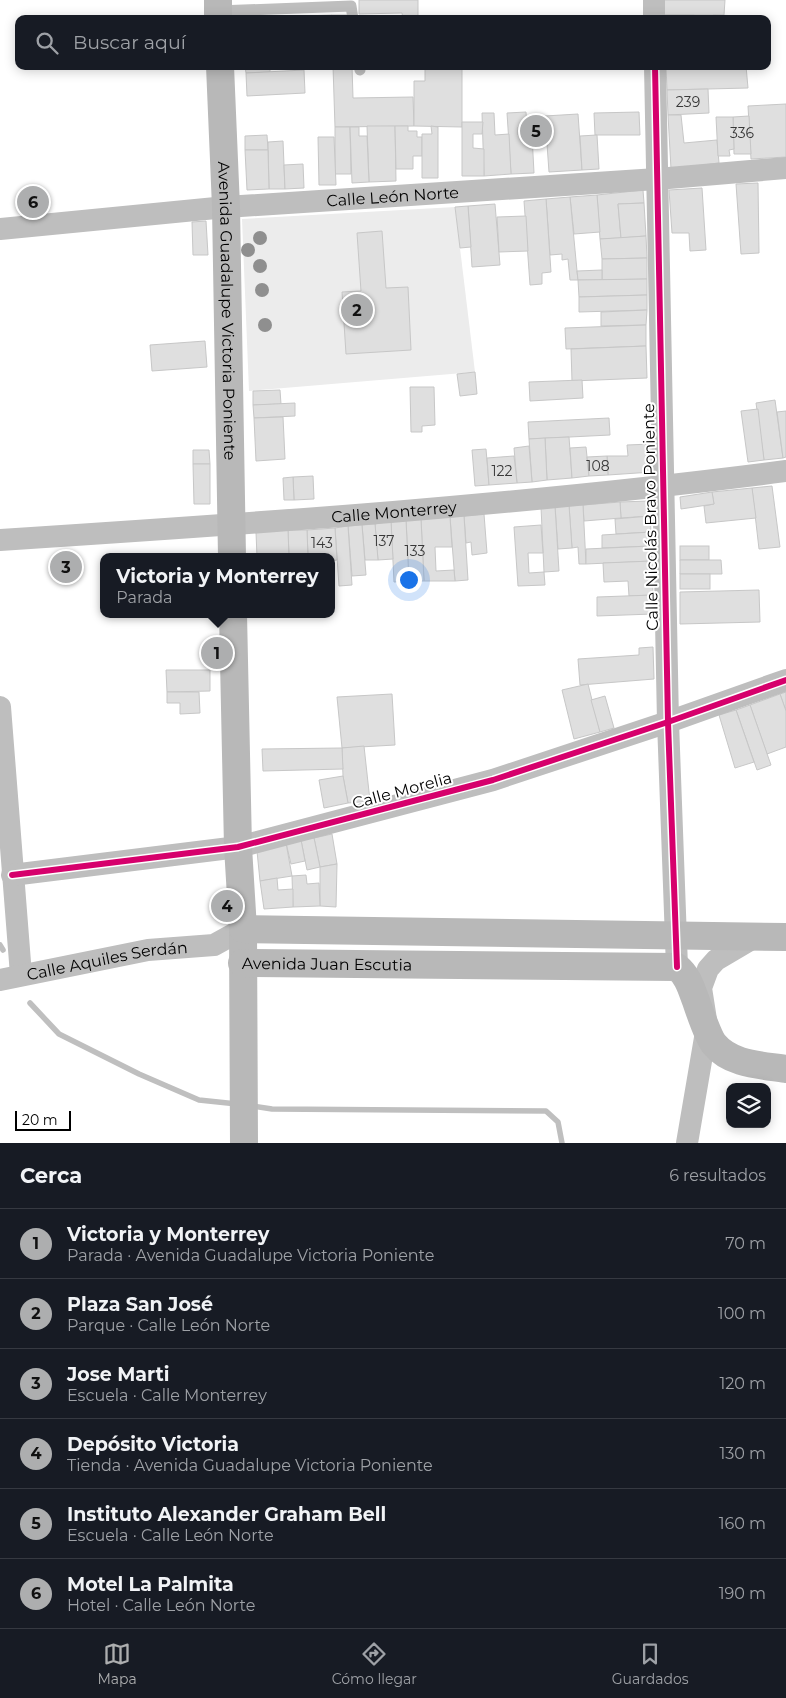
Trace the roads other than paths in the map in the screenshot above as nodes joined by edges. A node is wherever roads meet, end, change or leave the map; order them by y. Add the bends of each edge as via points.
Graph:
1 (654, 0) edge
2 (218, 10) edge
3 (352, 15) edge
4 (654, 15) edge
5 (220, 70) edge
6 (655, 70) edge
7 (786, 168) edge
8 (656, 179) junction
9 (226, 206) junction
10 (0, 229) edge
11 (786, 471) edge
12 (663, 487) junction
13 (231, 525) junction
14 (0, 540) edge
15 (232, 553) edge
16 (233, 618) edge
17 (786, 680) edge
18 (0, 707) edge
19 (668, 722) junction
20 (238, 847) junction
21 (13, 885) junction
22 (243, 929) junction
23 (677, 937) junction
24 (755, 937) junction
25 (786, 937) edge
26 (214, 945) junction
27 (242, 962) junction
28 (677, 967) junction
29 (11, 978) edge
30 (707, 1026) junction
31 (786, 1069) edge
32 (244, 1143) edge
33 (687, 1143) edge

1 - 4 street
2 - 3 lane via 351,6
5 - 9 main road, Avenida Guadalupe Victoria Poniente
6 - 8 street, Calle Nicolás Bravo Poniente
7 - 8 street, Calle León Norte
8 - 9 street, Calle León Norte
8 - 12 street, Calle Nicolás Bravo Poniente
9 - 10 street, Calle León Norte
9 - 13 main road, Avenida Guadalupe Victoria Poniente
11 - 12 street, Calle Monterrey
12 - 13 street, Calle Monterrey
12 - 19 street, Calle Nicolás Bravo Poniente
13 - 14 street, Calle Monterrey
13 - 15 main road, Avenida Guadalupe Victoria Poniente
16 - 20 main road
17 - 19 street, Calle Morelia
18 - 21 street
19 - 20 street, Calle Morelia via 493,780
19 - 23 street, Calle Nicolás Bravo Poniente
20 - 21 street, Calle Morelia
20 - 22 main road
21 - 29 street via 18,950
22 - 23 main road, Avenida Juan Escutia
22 - 26 street, Avenida Juan Escutia
22 - 27 main road
23 - 24 main road, Avenida Juan Escutia
23 - 28 street, Calle Nicolás Bravo Poniente
24 - 25 main road, Avenida Juan Escutia
24 - 30 street via 728,951 708,969 701,988
26 - 27 street, Avenida Juan Escutia
26 - 29 street, Calle Aquiles Serdán via 148,950
27 - 28 main road, Avenida Juan Escutia
27 - 32 main road
28 - 30 main road via 686,978
30 - 31 main road via 713,1043 724,1053 741,1062
30 - 33 street

